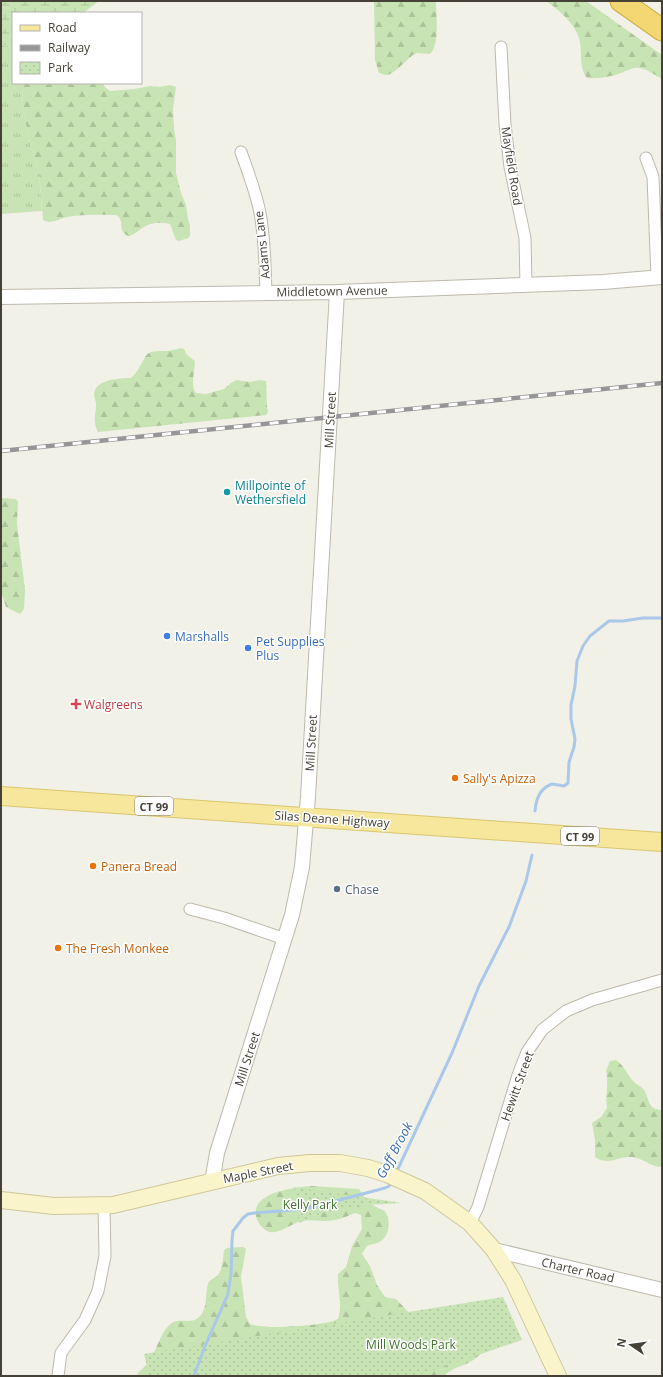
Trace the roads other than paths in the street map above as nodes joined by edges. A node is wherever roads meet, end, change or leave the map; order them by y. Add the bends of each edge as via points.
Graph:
1 (621, 1) edge
2 (662, 30) edge
3 (501, 47) dead end
4 (240, 152) dead end
5 (646, 158) dead end
6 (660, 277) edge
7 (526, 285) junction
8 (337, 292) junction
9 (266, 293) junction
10 (1, 297) edge
11 (1, 796) edge
12 (307, 817) junction
13 (662, 842) edge
14 (190, 909) dead end
15 (285, 939) junction
16 (662, 980) edge
17 (212, 1182) junction
18 (1, 1200) edge
19 (104, 1206) junction
20 (470, 1223) junction
21 (494, 1250) junction
22 (662, 1290) edge
23 (58, 1376) edge
24 (558, 1376) edge

1 - 2 highway
3 - 7 street, Mayfield Road via 507,145 525,238
4 - 9 street, Adams Lane via 254,191 264,234
5 - 6 street via 653,177
6 - 7 street, Middletown Avenue
7 - 8 street, Middletown Avenue
8 - 9 street, Middletown Avenue
8 - 12 street, Mill Street
9 - 10 street, Middletown Avenue
11 - 12 main road, Silas Deane Highway / CT 99
12 - 13 main road, Silas Deane Highway / CT 99
12 - 15 street, Mill Street via 298,890
14 - 15 street
15 - 17 street, Mill Street via 217,1153
16 - 20 street, Hewitt Street via 592,1000 566,1011 542,1030 527,1052 518,1075 478,1207
17 - 19 main road, Maple Street via 124,1204
17 - 20 main road, Maple Street via 278,1166 340,1163 393,1176 425,1191
18 - 19 main road, Maple Street via 54,1206
19 - 23 street via 105,1256 98,1291 85,1320 61,1353
20 - 21 main road, Maple Street
21 - 22 street, Charter Road
21 - 24 main road, Maple Street via 513,1280

